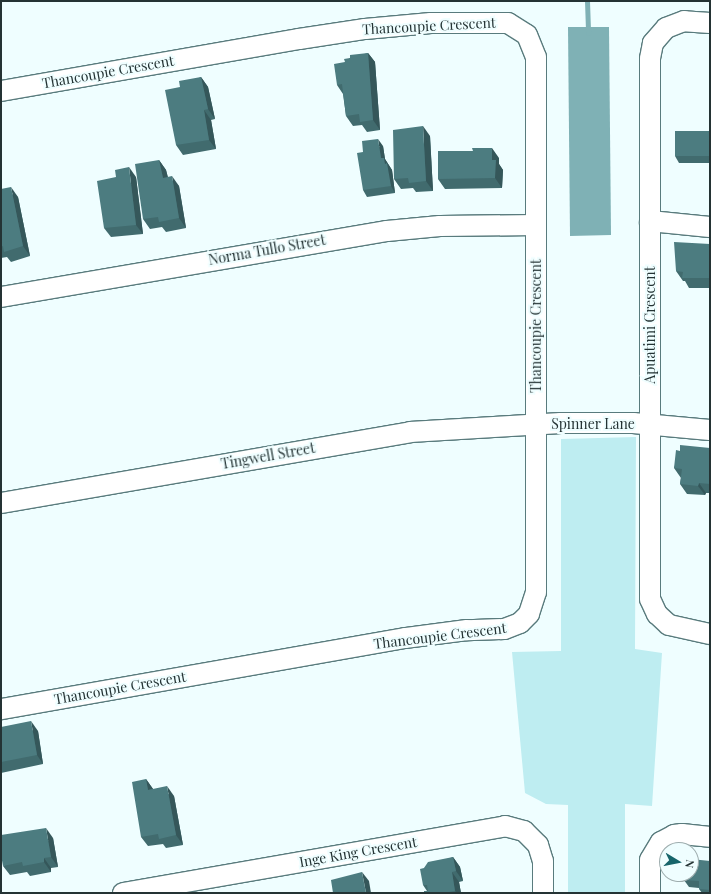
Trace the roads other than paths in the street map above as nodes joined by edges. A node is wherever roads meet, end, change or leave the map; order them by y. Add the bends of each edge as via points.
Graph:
1 (710, 23) edge
2 (1, 91) edge
3 (650, 222) junction
4 (536, 224) junction
5 (710, 227) edge
6 (1, 297) edge
7 (650, 424) junction
8 (536, 425) junction
9 (710, 430) edge
10 (1, 503) edge
11 (710, 634) edge
12 (1, 709) edge
13 (710, 837) edge
14 (123, 893) edge
15 (543, 893) edge
16 (650, 893) edge

1 - 3 street, Apuatimi Crescent via 674,23 660,32 651,49
2 - 4 street, Thancoupie Crescent via 365,29 431,24 508,23 527,35 536,57
3 - 5 street
3 - 7 street, Apuatimi Crescent
4 - 6 street, Norma Tullo Street via 440,226 387,231
4 - 8 street, Thancoupie Crescent
7 - 8 street, Spinner Lane
7 - 9 street, Spinner Lane
7 - 11 street, Apuatimi Crescent via 652,605 661,619 672,627
8 - 10 street, Tingwell Street via 404,433
8 - 12 street, Thancoupie Crescent via 536,598 529,614 517,625 504,629 405,638
13 - 16 street via 682,834 661,842 650,860
14 - 15 street, Inge King Crescent via 505,826 524,831 538,845 543,861

